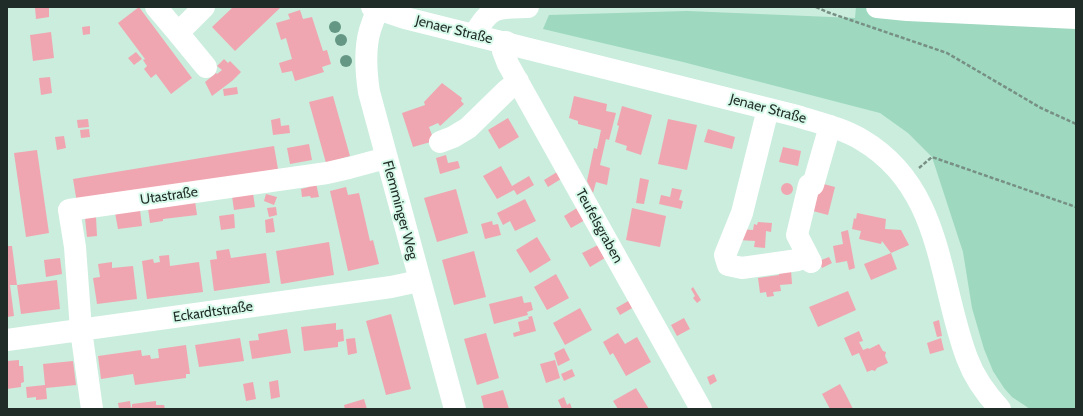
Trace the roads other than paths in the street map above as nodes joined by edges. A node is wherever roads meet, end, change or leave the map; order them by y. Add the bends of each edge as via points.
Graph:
1 (156, 7) edge
2 (204, 7) edge
3 (528, 7) edge
4 (877, 7) edge
5 (375, 8) edge
6 (1076, 18) edge
7 (178, 33) junction
8 (474, 35) junction
9 (506, 42) junction
10 (206, 67) dead end
11 (518, 81) junction
12 (768, 109) junction
13 (830, 126) junction
14 (440, 142) dead end
15 (386, 158) junction
16 (419, 280) junction
17 (81, 330) junction
18 (7, 340) edge
19 (92, 409) edge
20 (455, 409) edge
21 (701, 409) edge
22 (1000, 409) edge

1 - 7 street
2 - 7 street
3 - 8 street via 500,9 490,13
4 - 6 street
5 - 8 street, Jenaer Straße
5 - 15 street, Flemminger Weg via 367,48 366,73
7 - 10 street
8 - 9 street, Jenaer Straße
9 - 11 street, Teufelsgraben via 503,51
9 - 12 street, Jenaer Straße
11 - 14 street via 468,128
11 - 21 street, Teufelsgraben
12 - 13 street, Jenaer Straße
12 - 13 street via 742,212 725,255 728,265 742,268 805,261 797,235 809,186 813,185
13 - 22 street, Jenaer Straße via 845,131 882,153 905,178 935,239 968,360 988,396
15 - 16 street, Flemminger Weg
15 - 17 street, Utastraße via 327,173 69,210 75,247
16 - 17 street, Eckardtstraße via 399,285
16 - 20 street, Flemminger Weg
17 - 18 street, Eckardtstraße
17 - 19 street

